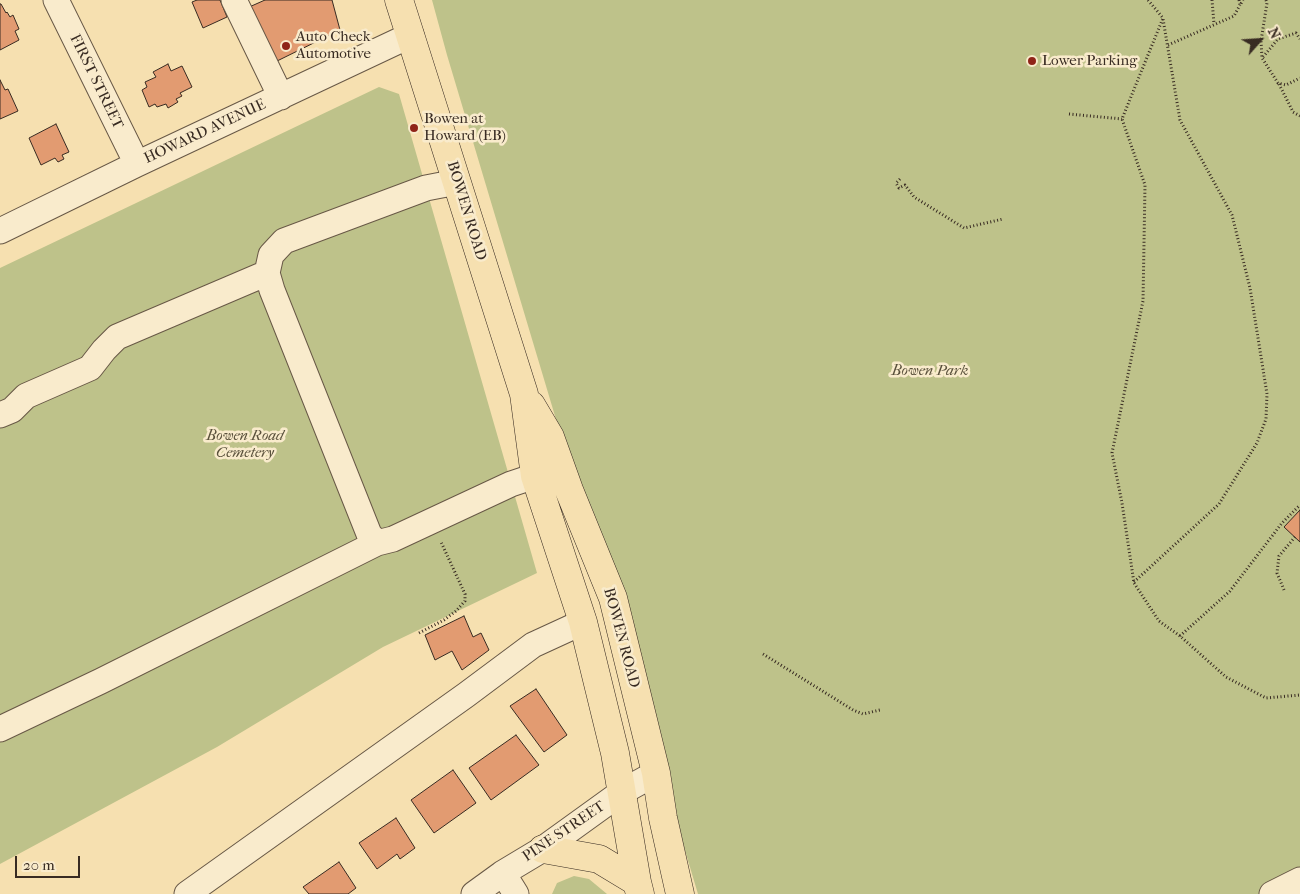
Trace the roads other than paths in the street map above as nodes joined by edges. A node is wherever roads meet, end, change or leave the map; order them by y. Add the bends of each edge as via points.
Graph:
1 (56, 0) edge
2 (234, 0) edge
3 (399, 0) edge
4 (411, 35) junction
5 (281, 97) junction
6 (137, 164) junction
7 (457, 182) junction
8 (0, 230) edge
9 (267, 273) junction
10 (524, 394) junction
11 (0, 415) edge
12 (535, 476) junction
13 (378, 543) junction
14 (583, 622) junction
15 (0, 729) edge
16 (656, 773) junction
17 (622, 792) junction
18 (544, 849) junction
19 (503, 873) junction
20 (1300, 880) edge
21 (638, 888) edge
22 (187, 894) edge
23 (474, 894) edge
24 (516, 894) edge
25 (680, 894) edge
26 (1272, 894) edge

1 - 6 street, FIRST STREET
2 - 5 street
3 - 4 main road, BOWEN ROAD
4 - 5 street, HOWARD AVENUE
4 - 7 main road, BOWEN ROAD
5 - 6 street, HOWARD AVENUE
6 - 8 street, HOWARD AVENUE
7 - 9 street via 426,188 284,241 271,255
7 - 10 main road, BOWEN ROAD
9 - 11 street via 117,338 90,368 26,396 12,410
9 - 13 street via 369,534
10 - 12 main road, BOWEN ROAD
10 - 16 main road, BOWEN ROAD via 550,437 612,598
12 - 13 street
12 - 14 main road, BOWEN ROAD
13 - 15 street
14 - 17 main road, BOWEN ROAD
14 - 22 street via 532,646
16 - 17 street, PINE STREET
16 - 25 main road, BOWEN ROAD
17 - 18 street, PINE STREET
17 - 21 main road, BOWEN ROAD
18 - 19 street, PINE STREET
18 - 21 main road via 599,859
19 - 23 street, PINE STREET
19 - 24 street
20 - 26 street

